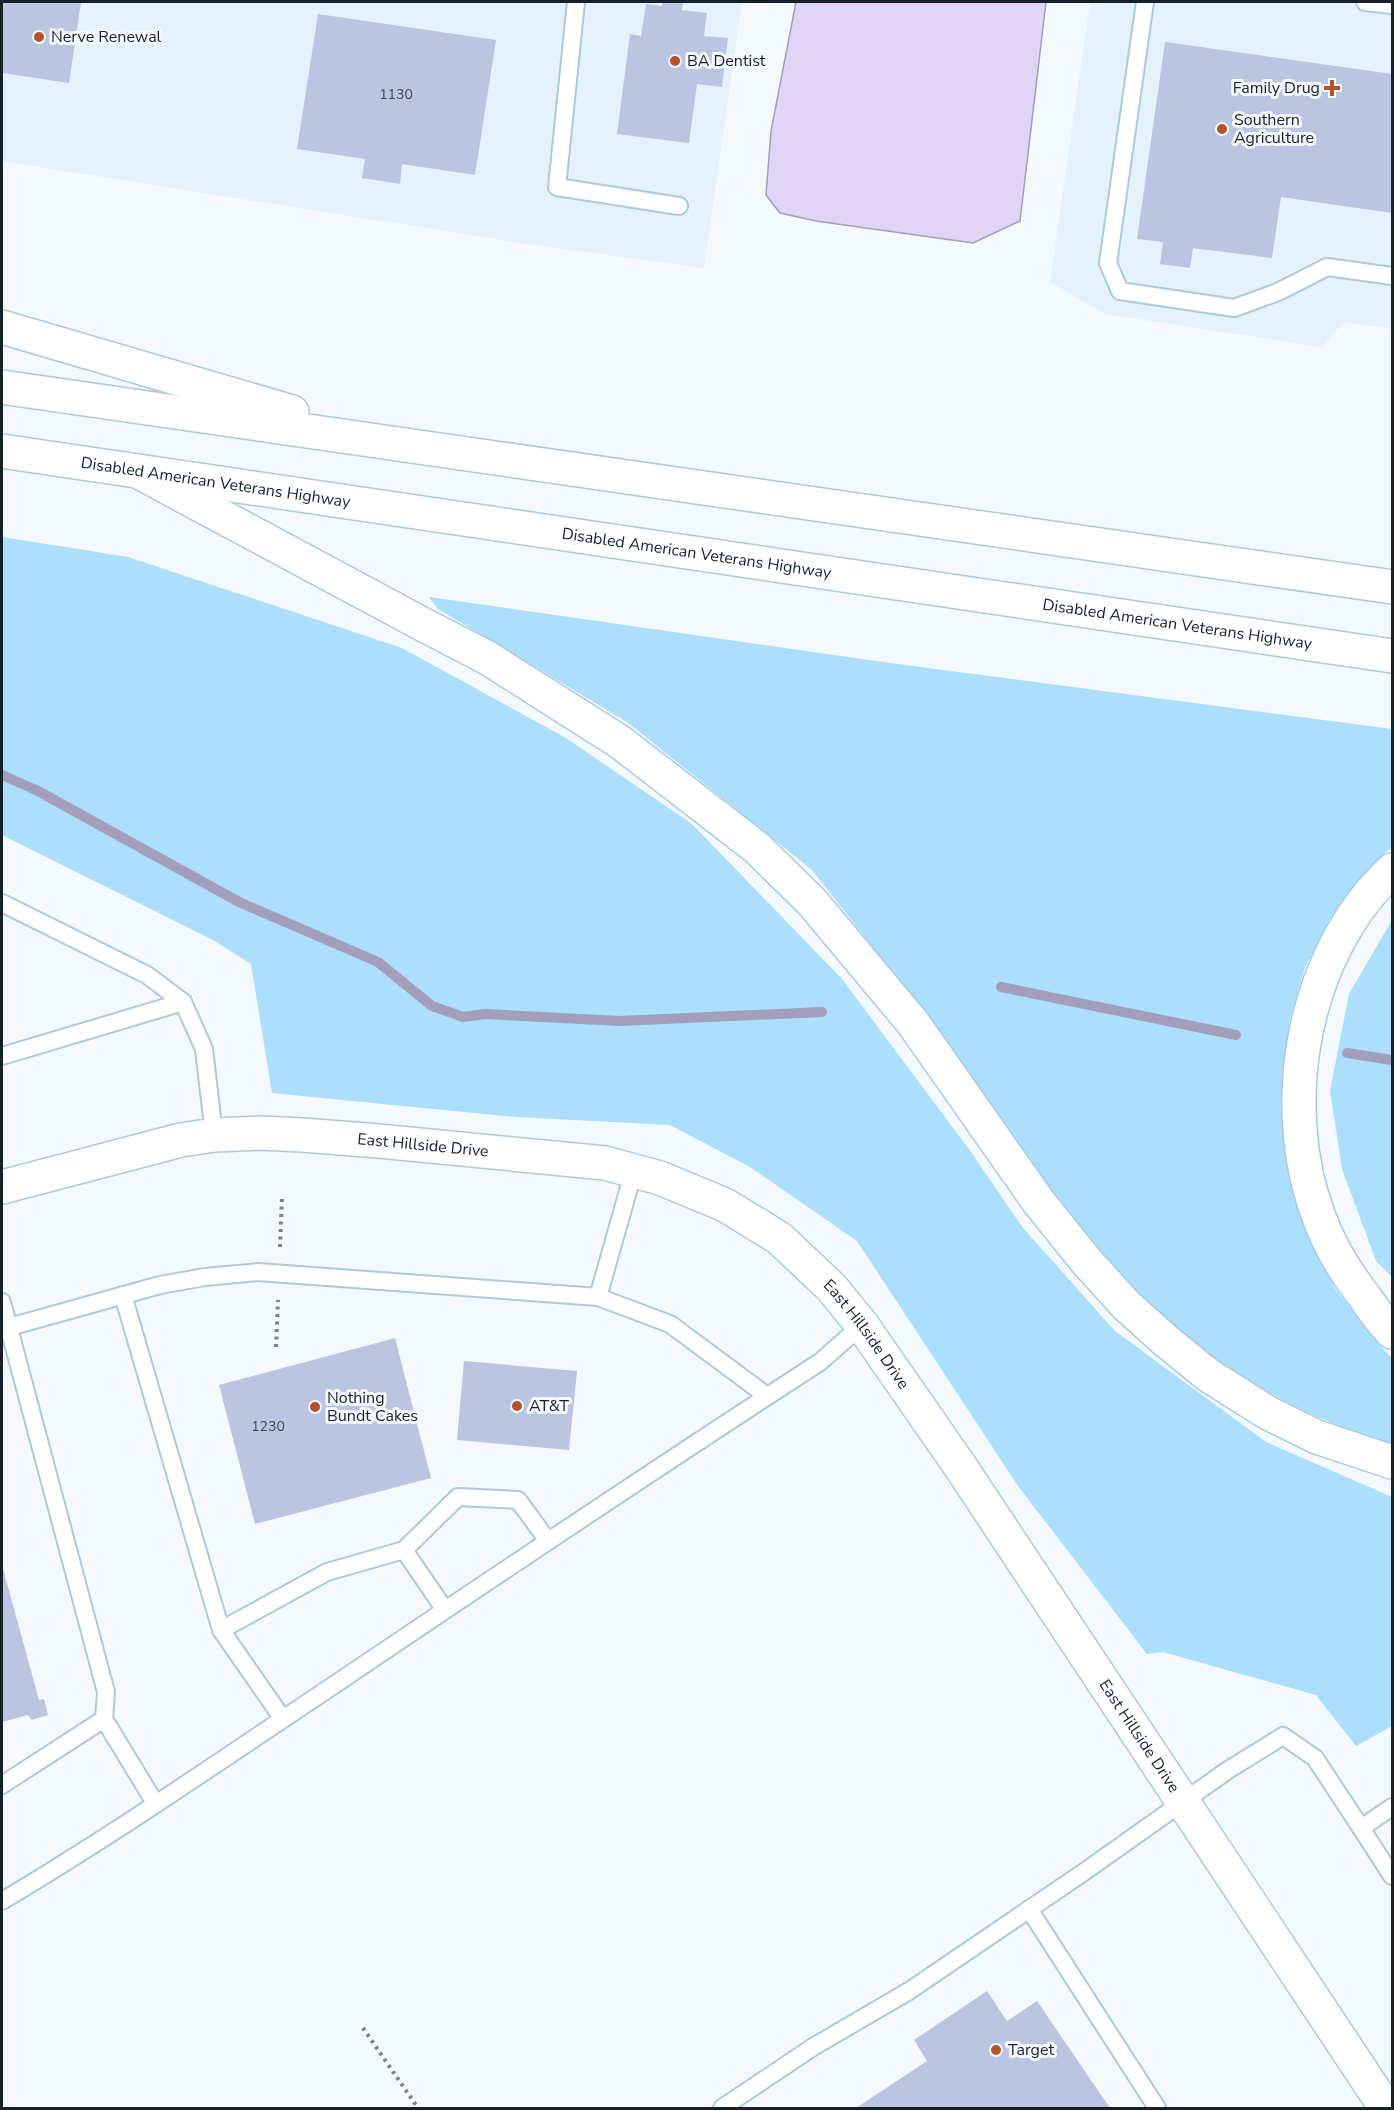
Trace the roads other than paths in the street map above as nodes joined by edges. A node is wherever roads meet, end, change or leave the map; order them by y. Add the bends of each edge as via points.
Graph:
1 (576, 2) edge
2 (1145, 2) edge
3 (1365, 2) edge
4 (1392, 5) edge
5 (679, 206) dead end
6 (1392, 276) edge
7 (2, 327) edge
8 (2, 387) edge
9 (406, 446) junction
10 (2, 451) edge
11 (136, 471) junction
12 (1392, 587) edge
13 (1392, 656) edge
14 (1392, 870) edge
15 (2, 903) edge
16 (183, 1002) junction
17 (2, 1056) edge
18 (214, 1135) junction
19 (634, 1170) junction
20 (2, 1187) edge
21 (123, 1295) junction
22 (598, 1297) junction
23 (2, 1302) edge
24 (862, 1325) junction
25 (5, 1328) edge
26 (1392, 1332) edge
27 (767, 1396) junction
28 (1392, 1462) edge
29 (548, 1541) junction
30 (404, 1550) junction
31 (445, 1610) junction
32 (221, 1630) junction
33 (104, 1719) junction
34 (283, 1719) junction
35 (2, 1785) edge
36 (1183, 1802) junction
37 (155, 1803) junction
38 (1392, 1807) edge
39 (1361, 1828) junction
40 (1392, 1876) edge
41 (2, 1901) edge
42 (1029, 1910) junction
43 (722, 2109) edge
44 (1157, 2109) edge
45 (1386, 2109) edge

1 - 5 lane via 556,188
2 - 6 lane via 1108,263 1120,291 1234,308 1278,292 1327,267
3 - 4 lane
7 - 9 main road
8 - 9 main road
9 - 12 main road
10 - 11 main road, Disabled American Veterans Highway
11 - 13 main road, Disabled American Veterans Highway
11 - 28 main road via 486,657 620,742 757,848 812,902 914,1023 1038,1201 1126,1305 1208,1375 1268,1413 1317,1437
14 - 26 main road via 1337,942 1323,977 1308,1020 1300,1069 1299,1116 1305,1168 1319,1218 1346,1273
15 - 16 lane via 147,975
16 - 17 lane
16 - 18 lane via 204,1049
18 - 19 main road, East Hillside Drive via 260,1133 380,1141 605,1163
18 - 20 main road, East Hillside Drive via 181,1140
19 - 22 lane
19 - 24 main road, East Hillside Drive via 725,1205 779,1238 832,1288
21 - 22 lane via 205,1277 258,1272
21 - 25 lane
21 - 32 lane
22 - 27 lane via 670,1324
23 - 25 lane
24 - 27 lane via 820,1362
24 - 36 main road, East Hillside Drive
25 - 33 lane via 106,1692
27 - 29 lane
29 - 30 lane via 518,1500 458,1497
29 - 31 lane
30 - 31 lane
30 - 32 lane via 327,1572
31 - 34 lane
32 - 34 lane
33 - 35 lane
33 - 37 lane
34 - 37 lane
36 - 39 lane via 1283,1736 1315,1758
36 - 42 lane
36 - 45 main road, East Hillside Drive
37 - 41 lane
38 - 39 lane
39 - 40 lane
42 - 43 lane
42 - 44 lane

